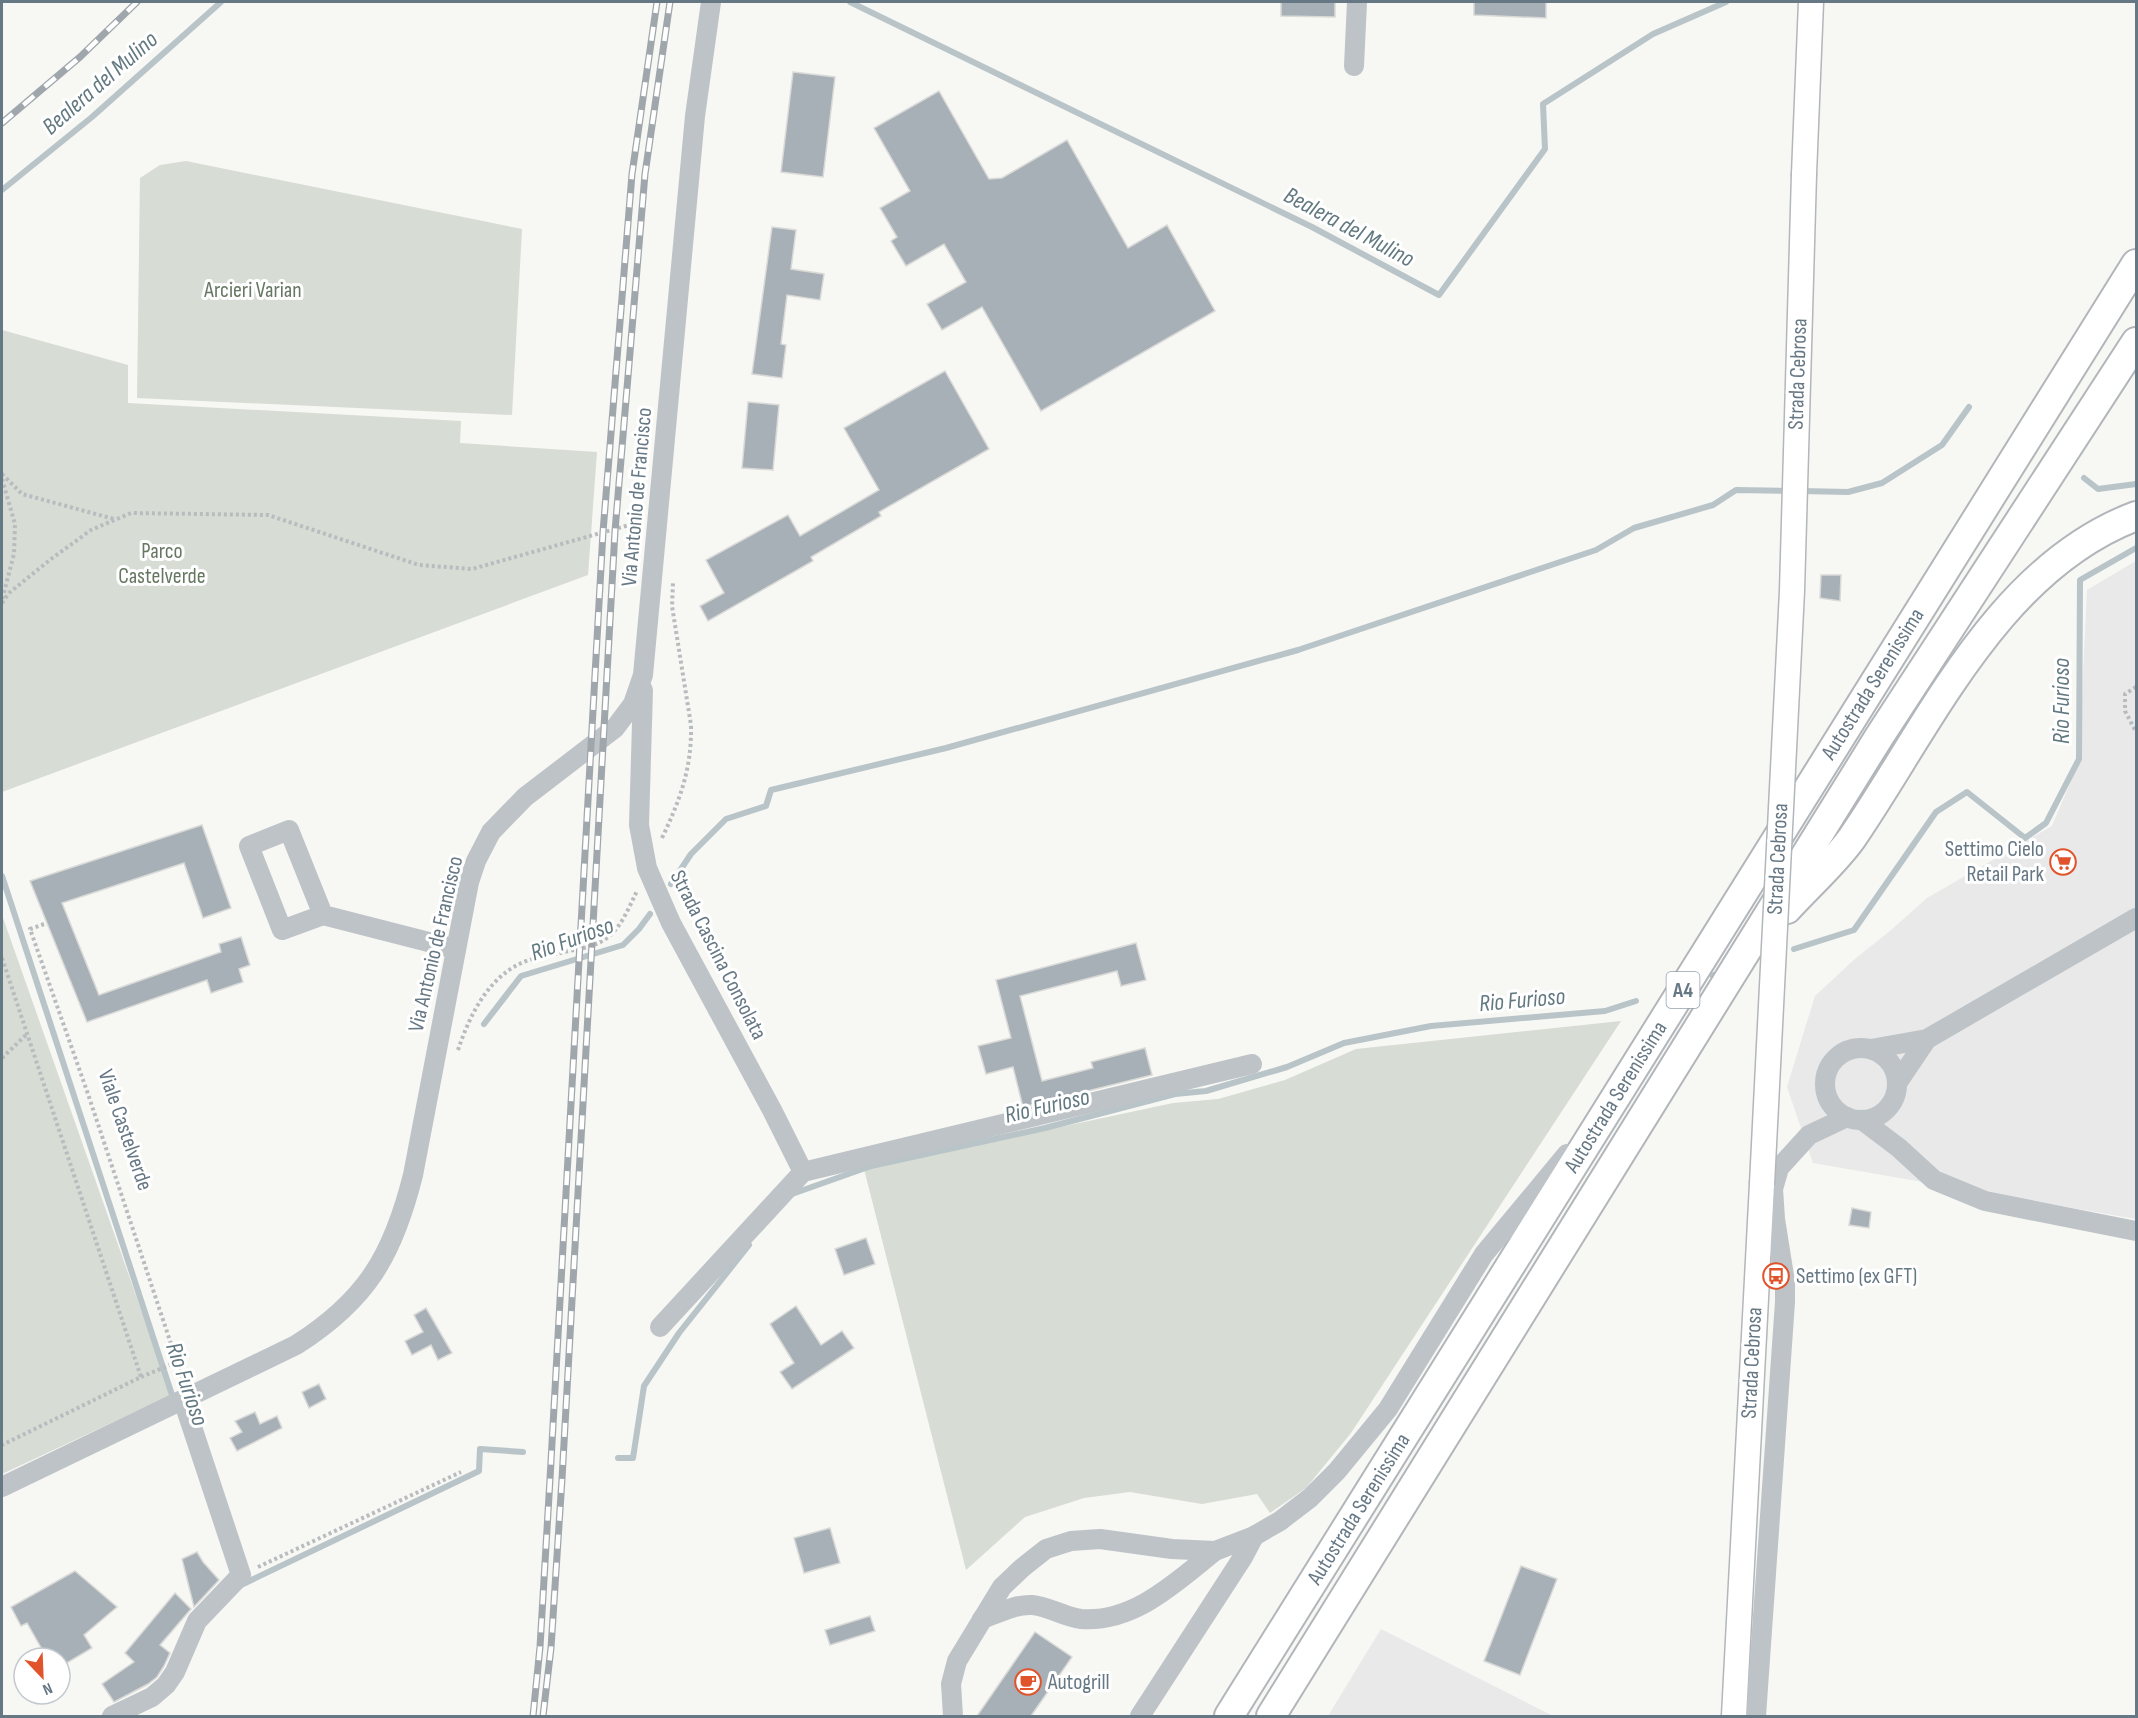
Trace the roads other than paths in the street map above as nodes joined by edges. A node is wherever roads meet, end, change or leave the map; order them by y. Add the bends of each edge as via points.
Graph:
1 (711, 2) edge
2 (1357, 2) edge
3 (1810, 2) edge
4 (1354, 66) dead end
5 (2136, 264) edge
6 (2136, 342) edge
7 (2136, 516) edge
8 (643, 675) junction
9 (323, 915) junction
10 (2136, 918) edge
11 (456, 949) junction
12 (1743, 957) junction
13 (1927, 1039) junction
14 (1871, 1049) junction
15 (1252, 1064) dead end
16 (1898, 1082) junction
17 (1623, 1087) junction
18 (1890, 1106) junction
19 (1854, 1119) junction
20 (1899, 1148) junction
21 (802, 1172) junction
22 (2136, 1231) edge
23 (660, 1327) dead end
24 (183, 1400) junction
25 (2, 1487) edge
26 (1254, 1536) junction
27 (1215, 1551) junction
28 (982, 1619) junction
29 (1737, 1652) junction
30 (1758, 1688) junction
31 (112, 1716) edge
32 (953, 1716) edge
33 (1140, 1716) edge
34 (1229, 1716) edge
35 (1270, 1716) edge
36 (1734, 1716) edge
37 (1755, 1716) edge

1 - 8 street, Via Antonio de Francisco via 695,116
2 - 4 street
3 - 29 main road, Strada Cebrosa, bridge via 1792,591
5 - 17 highway, Autostrada Serenissima / A4
6 - 12 highway, Autostrada Serenissima / A4 via 1879,737
7 - 12 highway via 2084,542 2030,586 1950,684 1850,841
8 - 11 street, Via Antonio de Francisco via 633,704 615,728 525,797 491,832 469,882
8 - 21 street, Strada Cascina Consolata via 639,825 647,868 671,923
9 - 9 street via 282,930 249,846 289,830
9 - 11 street
10 - 13 street
11 - 24 street, Via Antonio de Francisco via 413,1175 404,1209 380,1264 350,1304 318,1331 282,1353
12 - 35 highway, Autostrada Serenissima / A4
13 - 14 street
13 - 16 street
14 - 16 street via 1891,1062
14 - 19 street via 1859,1047 1836,1057 1825,1080 1830,1103 1839,1113
15 - 21 street
16 - 18 street
17 - 26 street via 1484,1254 1388,1409 1363,1441 1310,1498
17 - 34 highway, Autostrada Serenissima / A4
18 - 19 street via 1877,1117
18 - 20 street
19 - 20 street
19 - 30 street via 1809,1135 1779,1168 1773,1189 1785,1302
20 - 22 street via 1934,1180 1985,1201
21 - 23 street
24 - 25 street, Via Antonio de Francisco
24 - 31 street via 241,1575 197,1622 166,1685 152,1697
26 - 27 street
26 - 33 street
27 - 28 street via 1161,1594 1131,1610 1079,1619 1032,1605
27 - 28 street via 1100,1539 1071,1541 1046,1549 1022,1568 1002,1587
28 - 32 street via 957,1661 951,1684
29 - 30 street
29 - 36 main road, Strada Cebrosa
30 - 37 street

